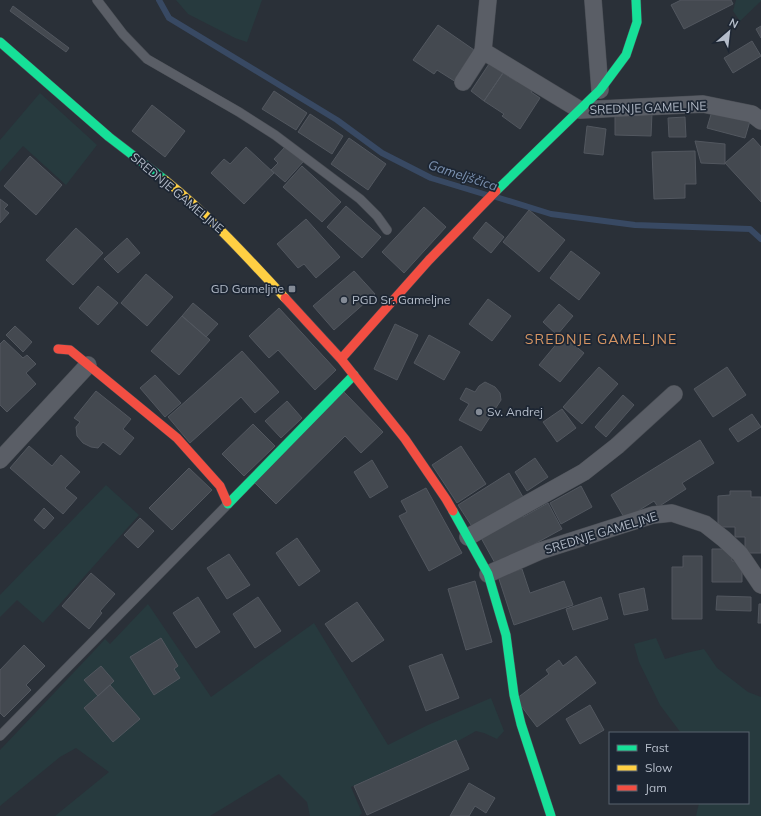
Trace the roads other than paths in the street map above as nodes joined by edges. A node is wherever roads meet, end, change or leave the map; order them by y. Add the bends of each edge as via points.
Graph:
1 (97, 0) edge
2 (488, 0) edge
3 (593, 0) edge
4 (636, 0) edge
5 (0, 42) edge
6 (483, 51) junction
7 (463, 82) dead end
8 (600, 90) junction
9 (580, 110) junction
10 (761, 121) edge
11 (387, 230) dead end
12 (58, 349) dead end
13 (341, 359) junction
14 (88, 365) junction
15 (354, 375) junction
16 (674, 394) dead end
17 (0, 460) edge
18 (228, 504) junction
19 (468, 537) junction
20 (488, 574) junction
21 (761, 585) edge
22 (0, 736) edge
23 (551, 816) edge

1 - 11 lane via 123,34 148,60 275,135 360,199
2 - 6 street
3 - 8 street, SREDNJE GAMELJNE
4 - 8 street, SREDNJE GAMELJNE via 637,22 626,54
5 - 13 street, SREDNJE GAMELJNE via 109,137 181,193 228,237
6 - 7 street
6 - 9 street, SREDNJE GAMELJNE
8 - 9 street, SREDNJE GAMELJNE
9 - 10 street, SREDNJE GAMELJNE via 702,104 752,114
9 - 13 street, SREDNJE GAMELJNE via 429,260
12 - 14 street via 70,350
13 - 15 street, SREDNJE GAMELJNE
14 - 17 street
14 - 18 street via 177,438 220,486
15 - 18 street
15 - 19 street, SREDNJE GAMELJNE via 405,439 446,499
16 - 19 street via 584,472
18 - 22 lane
19 - 20 street, SREDNJE GAMELJNE
20 - 21 street, SREDNJE GAMELJNE via 540,551 653,516 672,513 704,524 724,539 740,554
20 - 23 street, SREDNJE GAMELJNE via 506,635 514,695 521,724

